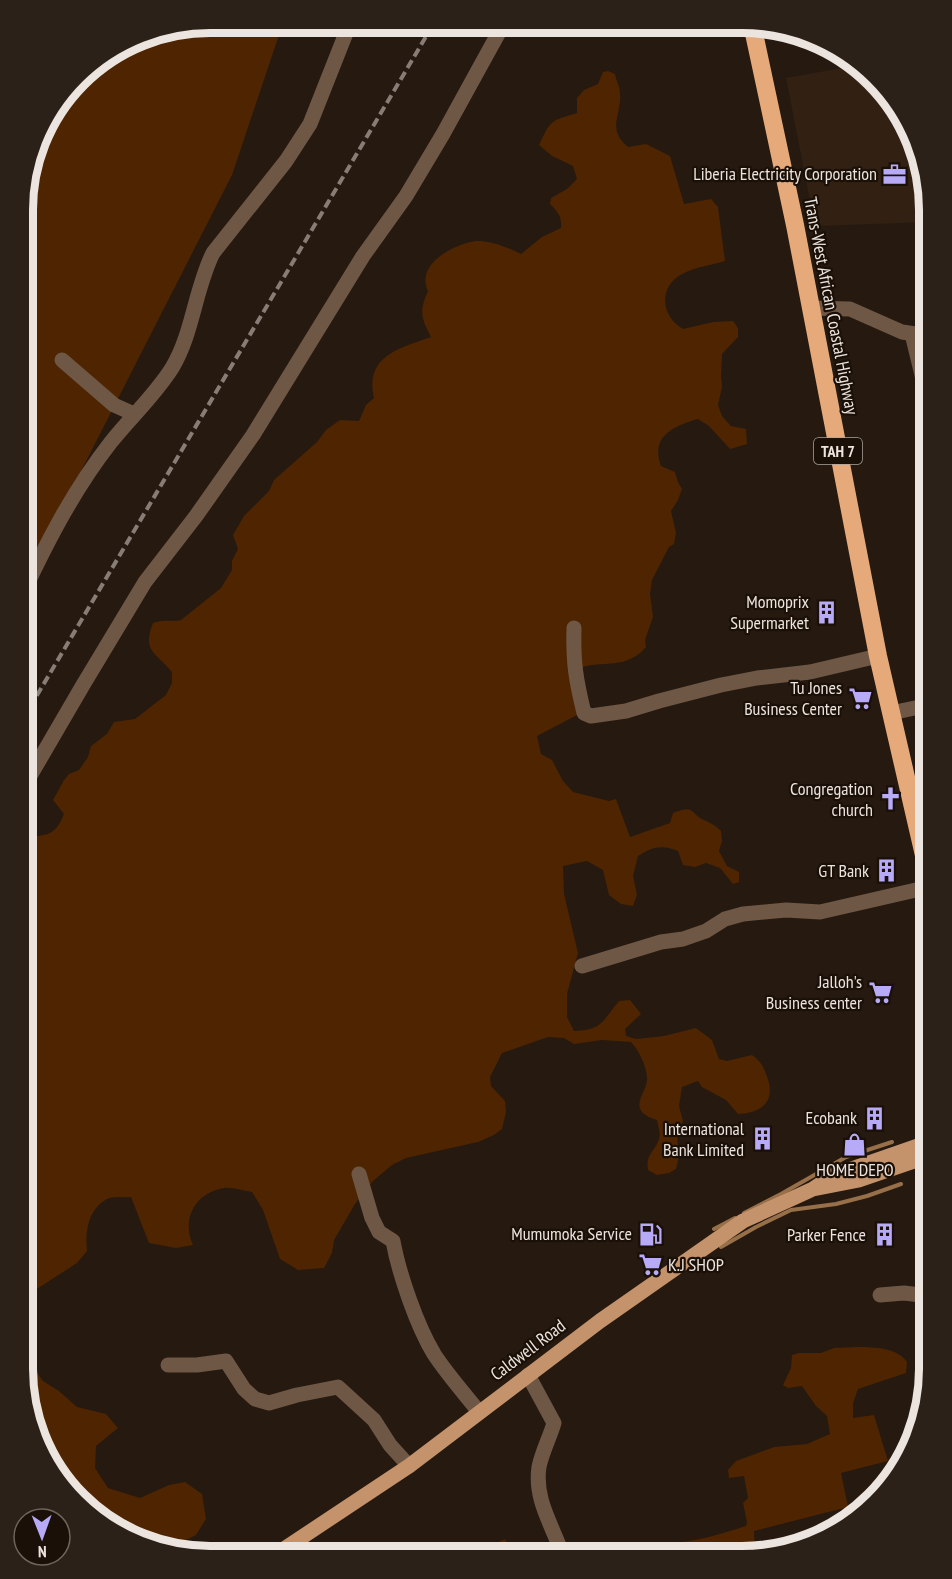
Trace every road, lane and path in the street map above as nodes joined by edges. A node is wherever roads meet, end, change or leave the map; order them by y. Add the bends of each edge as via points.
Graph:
1 (346, 33) edge
2 (499, 33) edge
3 (754, 34) edge
4 (810, 308) junction
5 (912, 334) junction
6 (919, 335) edge
7 (62, 360) dead end
8 (919, 362) edge
9 (134, 414) junction
10 (33, 571) edge
11 (574, 628) dead end
12 (878, 656) junction
13 (919, 707) edge
14 (891, 713) junction
15 (33, 771) edge
16 (919, 835) edge
17 (919, 889) edge
18 (582, 966) dead end
19 (919, 1145) edge
20 (919, 1159) edge
21 (359, 1174) dead end
22 (813, 1190) junction
23 (880, 1295) dead end
24 (919, 1295) edge
25 (168, 1365) dead end
26 (528, 1375) junction
27 (479, 1412) junction
28 (409, 1466) junction
29 (288, 1546) edge
30 (559, 1546) edge

1 - 9 street via 310,124 286,161 213,253 173,366
2 - 15 street via 406,196 363,256 253,435 145,582
3 - 4 highway, Trans-West African Coastal Highway / TAH 7
4 - 5 street via 850,309
4 - 12 highway, Trans-West African Coastal Highway / TAH 7
5 - 6 street
5 - 8 street
7 - 9 street via 114,405
9 - 10 street via 67,505
11 - 12 street via 577,687 585,713 591,716 626,711 720,685 810,672
12 - 14 highway, Trans-West African Coastal Highway / TAH 7
13 - 14 street
14 - 16 highway, Trans-West African Coastal Highway / TAH 7
17 - 18 street via 820,912 743,914 683,939
19 - 22 main road, Caldwell Road via 834,1175
20 - 22 main road, Caldwell Road via 859,1180
21 - 27 street via 379,1232 393,1241 397,1263 424,1334
22 - 26 main road, Caldwell Road via 743,1221
23 - 24 street
25 - 28 street via 226,1361 244,1389 255,1399 269,1403 338,1387 374,1420
26 - 27 main road, Caldwell Road
26 - 30 street via 554,1423 539,1467 539,1497
27 - 28 main road, Caldwell Road
28 - 29 main road, Caldwell Road

